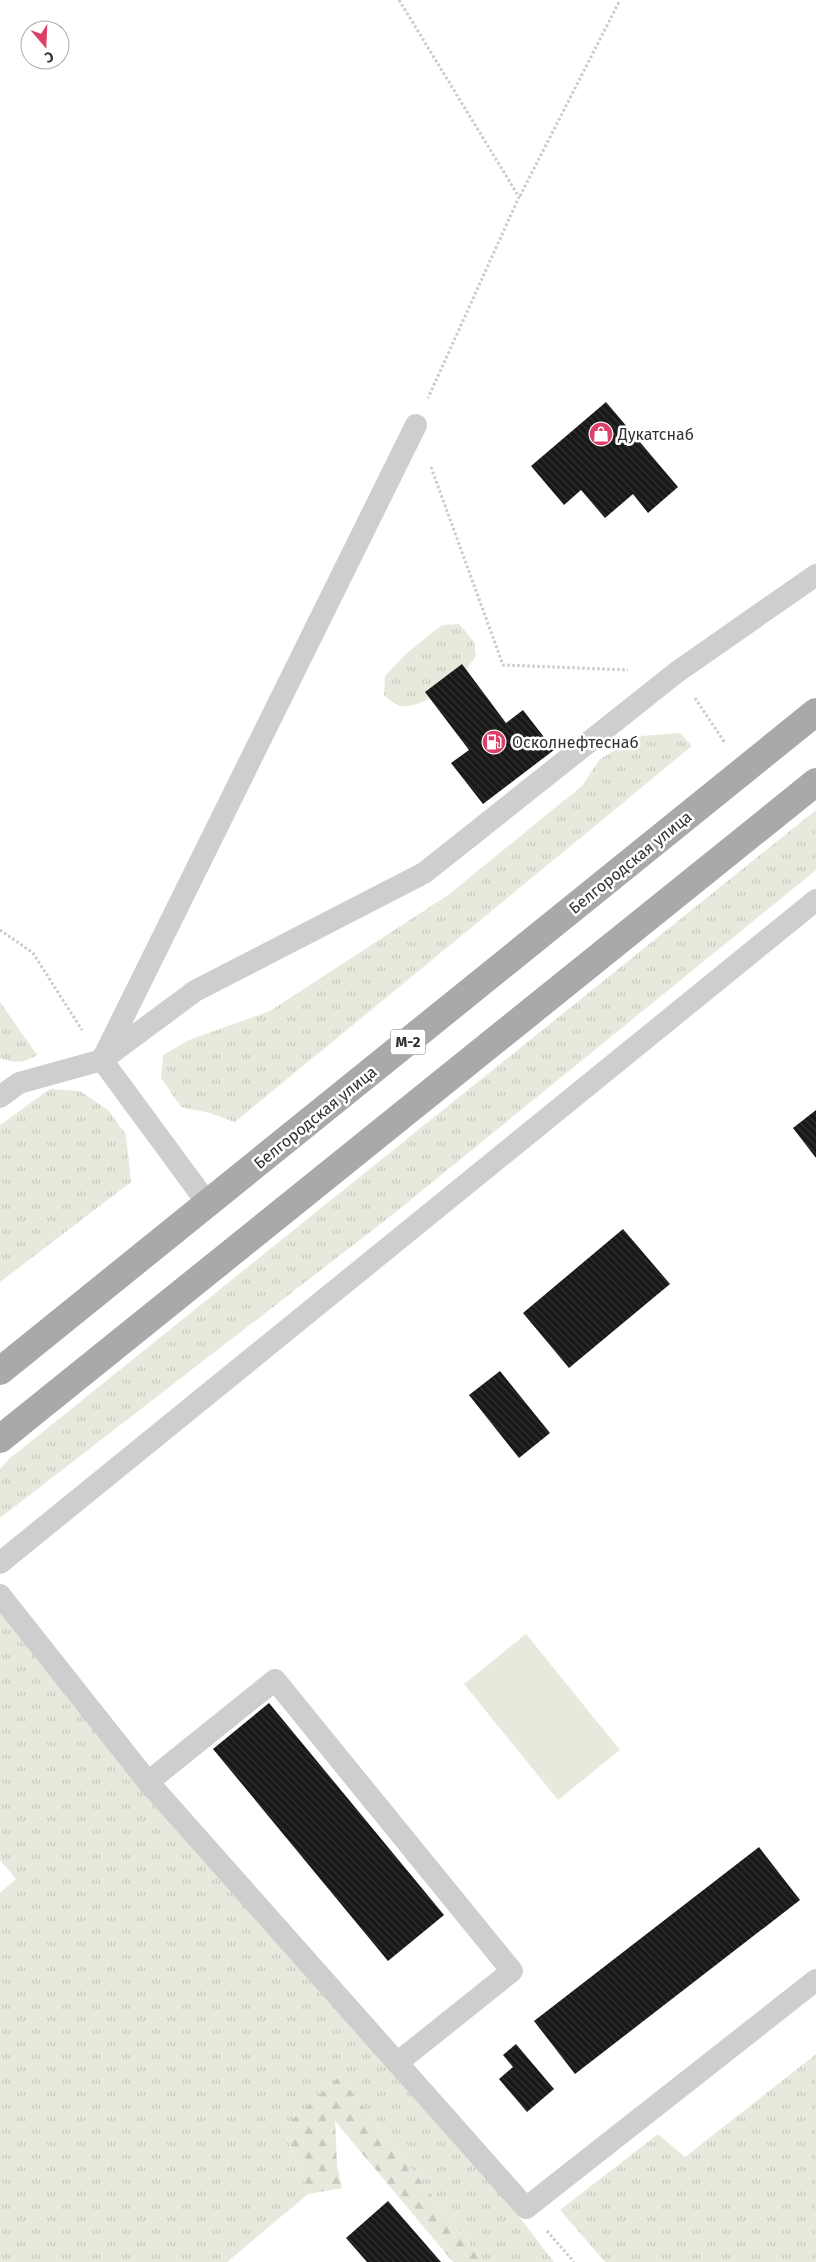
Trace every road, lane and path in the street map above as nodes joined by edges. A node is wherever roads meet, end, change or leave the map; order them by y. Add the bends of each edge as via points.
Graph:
1 (399, 0) edge
2 (620, 0) edge
3 (519, 197) junction
4 (416, 426) junction
5 (816, 575) edge
6 (677, 672) junction
7 (816, 712) edge
8 (744, 770) junction
9 (816, 782) edge
10 (816, 900) edge
11 (0, 930) edge
12 (102, 1060) junction
13 (9, 1078) edge
14 (0, 1097) edge
15 (208, 1204) junction
16 (0, 1371) edge
17 (0, 1439) edge
18 (0, 1563) edge
19 (0, 1595) edge
20 (148, 1782) junction
21 (816, 1980) edge
22 (397, 2062) junction
23 (526, 2208) junction
24 (574, 2262) edge

1 - 3 path
2 - 3 path
3 - 4 path
4 - 6 path via 503,666
4 - 12 lane
5 - 6 lane
6 - 8 path
6 - 12 lane via 424,873 195,991
7 - 8 main road, Белгородская улица / М-2
8 - 15 main road, Белгородская улица / М-2
9 - 17 main road
10 - 18 lane
11 - 12 path via 33,953
12 - 13 lane
12 - 15 lane
13 - 14 lane
15 - 16 main road, Белгородская улица / М-2
19 - 20 lane
20 - 22 lane
20 - 22 lane via 275,1680 512,1971
21 - 23 lane
22 - 23 lane
23 - 24 path

